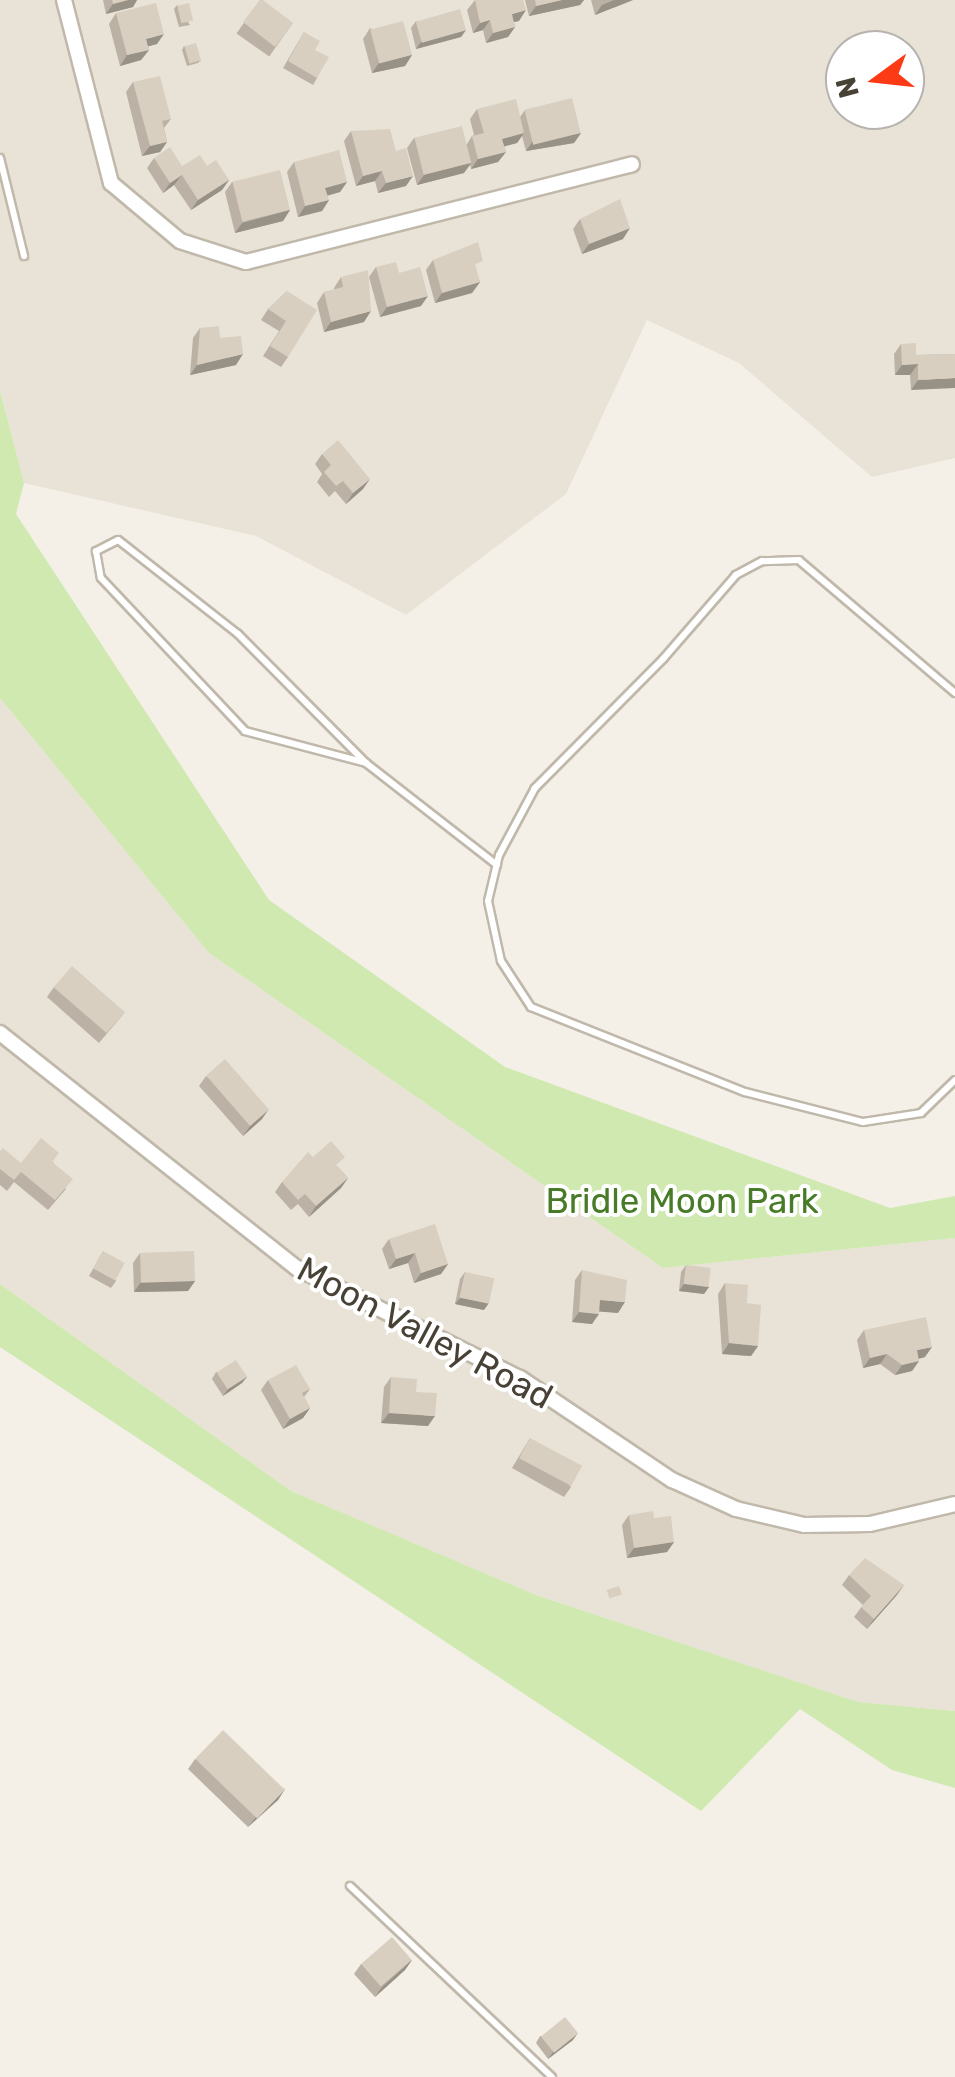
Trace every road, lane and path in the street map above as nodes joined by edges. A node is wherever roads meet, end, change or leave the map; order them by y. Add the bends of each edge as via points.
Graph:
1 (64, 0) edge
2 (0, 158) edge
3 (632, 164) dead end
4 (24, 256) dead end
5 (955, 693) edge
6 (366, 763) junction
7 (497, 865) junction
8 (0, 1033) edge
9 (955, 1080) edge
10 (955, 1504) edge
11 (350, 1886) dead end
12 (552, 2077) edge

1 - 3 street via 111,183 180,241 246,262
2 - 4 lane
5 - 7 lane via 799,560 762,561 736,575 534,788
6 - 6 lane via 245,731 101,578 96,551 118,540 238,634
6 - 7 lane
7 - 9 lane via 488,900 501,962 531,1007 745,1092 863,1122 920,1113
8 - 10 street, Moon Valley Road via 297,1268 520,1378 672,1480 736,1508 804,1525 870,1524
11 - 12 lane

